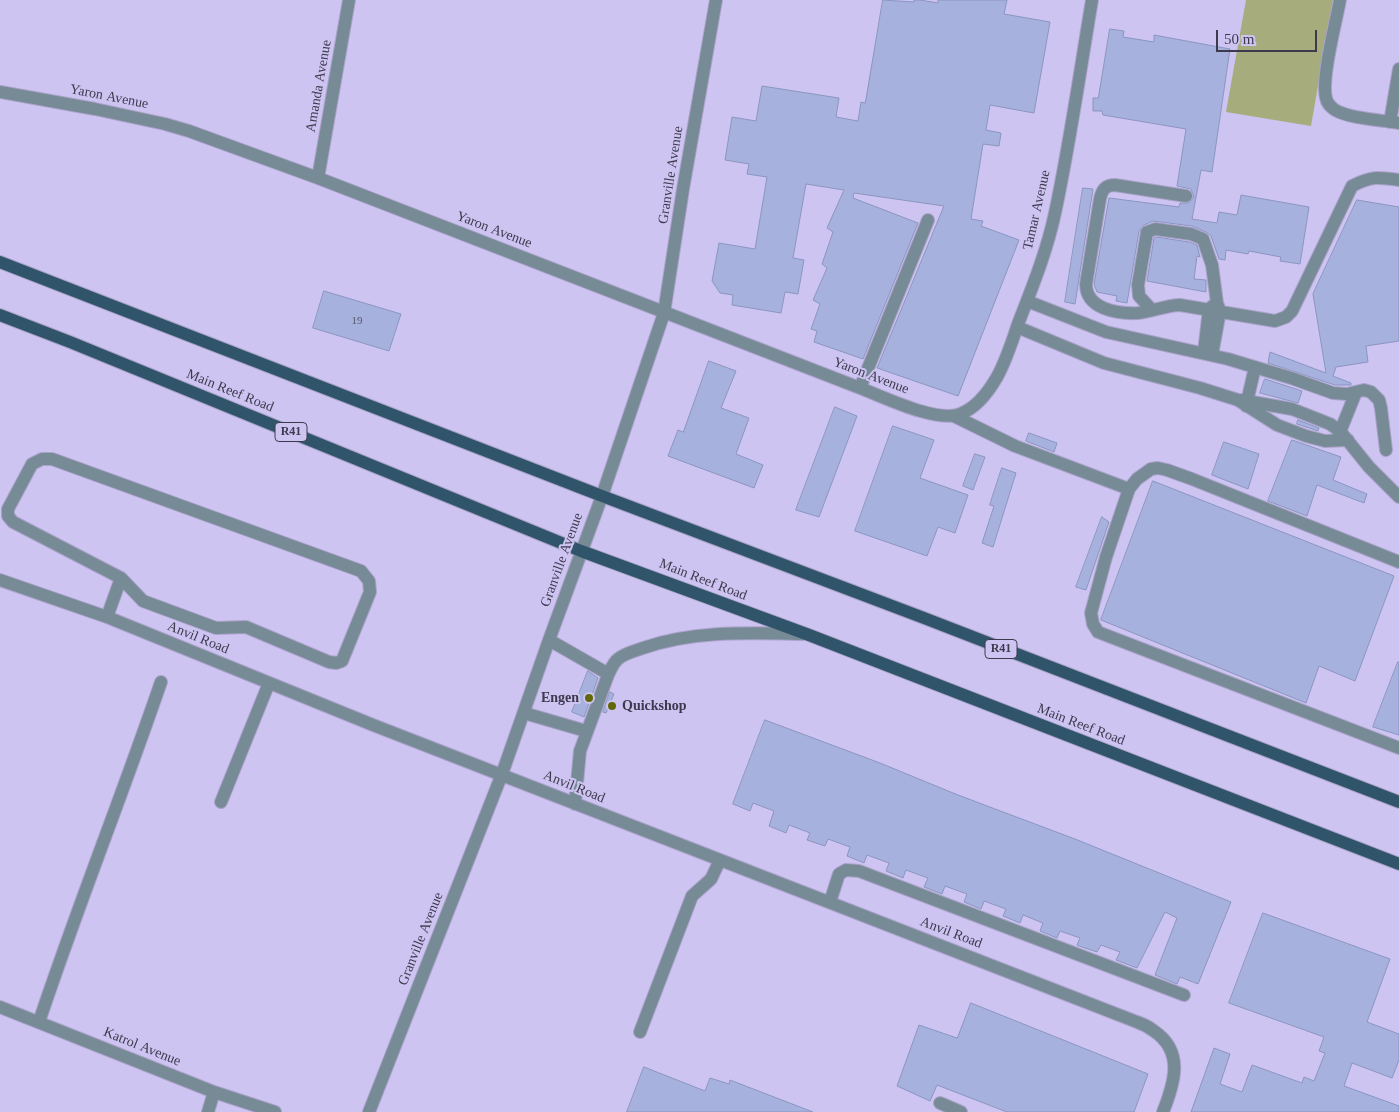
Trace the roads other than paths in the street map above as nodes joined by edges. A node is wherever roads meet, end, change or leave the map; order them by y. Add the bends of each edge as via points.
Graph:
1 (349, 0) edge
2 (716, 0) edge
3 (1092, 0) edge
4 (1340, 0) edge
5 (1399, 69) edge
6 (0, 92) edge
7 (1395, 122) edge
8 (318, 178) junction
9 (1399, 180) edge
10 (1186, 196) dead end
11 (928, 220) dead end
12 (0, 262) edge
13 (1027, 300) junction
14 (1216, 308) junction
15 (1152, 310) junction
16 (664, 313) junction
17 (0, 316) edge
18 (1017, 327) junction
19 (1208, 354) junction
20 (1255, 367) junction
21 (860, 388) junction
22 (1356, 392) junction
23 (1244, 402) junction
24 (968, 410) joint
25 (954, 416) junction
26 (1341, 438) junction
27 (1386, 450) dead end
28 (1129, 489) junction
29 (602, 496) junction
30 (1399, 497) edge
31 (582, 551) junction
32 (1399, 562) edge
33 (120, 578) junction
34 (0, 580) edge
35 (107, 617) junction
36 (809, 634) junction
37 (548, 640) junction
38 (608, 675) junction
39 (161, 682) dead end
40 (269, 683) junction
41 (524, 713) junction
42 (586, 731) junction
43 (1399, 748) edge
44 (502, 774) junction
45 (221, 802) dead end
46 (1399, 802) edge
47 (575, 804) junction
48 (720, 860) junction
49 (1399, 864) edge
50 (830, 902) junction
51 (1184, 995) dead end
52 (0, 1006) edge
53 (39, 1022) junction
54 (640, 1032) dead end
55 (214, 1092) junction
56 (940, 1104) dead end
57 (244, 1107) edge
58 (208, 1112) edge
59 (275, 1112) edge
60 (368, 1112) edge
61 (960, 1112) edge
62 (1163, 1112) edge

1 - 8 street, Amanda Avenue
2 - 16 street, Granville Avenue
3 - 13 street, Tamar Avenue via 1055,214
4 - 7 street via 1325,81 1328,103 1347,114
5 - 7 street
6 - 8 street, Yaron Avenue via 165,124
8 - 16 street, Yaron Avenue
9 - 14 street via 1376,177 1352,186 1292,311 1286,317 1275,321
10 - 15 street via 1115,185 1107,186 1102,193 1086,284 1089,299 1099,306 1120,312
11 - 21 street
12 - 29 main road, R41
13 - 18 street, Tamar Avenue
13 - 19 street via 1106,332
14 - 15 street via 1173,305
14 - 15 street via 1212,265 1203,239 1191,234 1152,230 1144,239 1138,285 1140,296
14 - 19 street
16 - 21 street, Yaron Avenue
16 - 29 street, Granville Avenue
17 - 31 main road, Main Reef Road / R41
18 - 23 street via 1104,364
18 - 24 street, Tamar Avenue via 997,376 979,401
19 - 20 street
20 - 22 street via 1333,393
20 - 23 street
21 - 25 street, Yaron Avenue via 930,414
22 - 26 street
22 - 27 street via 1370,392 1379,400
23 - 26 street via 1272,422 1294,432 1316,439
23 - 26 street via 1292,409 1330,424
24 - 25 street, Yaron Avenue
25 - 28 street via 1015,446
26 - 30 street
28 - 32 street via 1144,472 1158,468 1167,470
28 - 43 street via 1091,613 1098,632
29 - 31 street, Granville Avenue
29 - 46 main road, R41
31 - 36 main road, Main Reef Road / R41
31 - 37 street, Granville Avenue
33 - 33 street via 13,522 8,516 8,509 32,464 52,459 361,571 369,581 370,592 342,661 336,663 246,627 216,628 143,601
33 - 35 street
34 - 35 street, Anvil Road
35 - 40 street, Anvil Road
36 - 38 street via 677,638 619,658
36 - 49 main road, Main Reef Road / R41
37 - 38 street
37 - 41 street, Granville Avenue
38 - 42 street
39 - 53 street
40 - 44 street, Anvil Road
40 - 45 street
41 - 42 street
41 - 44 street, Granville Avenue
42 - 47 street via 579,758
44 - 47 street, Anvil Road
44 - 60 street, Granville Avenue
47 - 48 street, Anvil Road
48 - 50 street, Anvil Road
48 - 54 street via 711,879 692,896
50 - 51 street via 839,874 846,870 859,871
50 - 62 street, Anvil Road via 1137,1022 1160,1036 1172,1054 1175,1076
52 - 53 street, Katrol Avenue
53 - 55 street, Katrol Avenue
55 - 57 street, Katrol Avenue
55 - 58 street
56 - 61 street
57 - 59 street, Katrol Avenue

